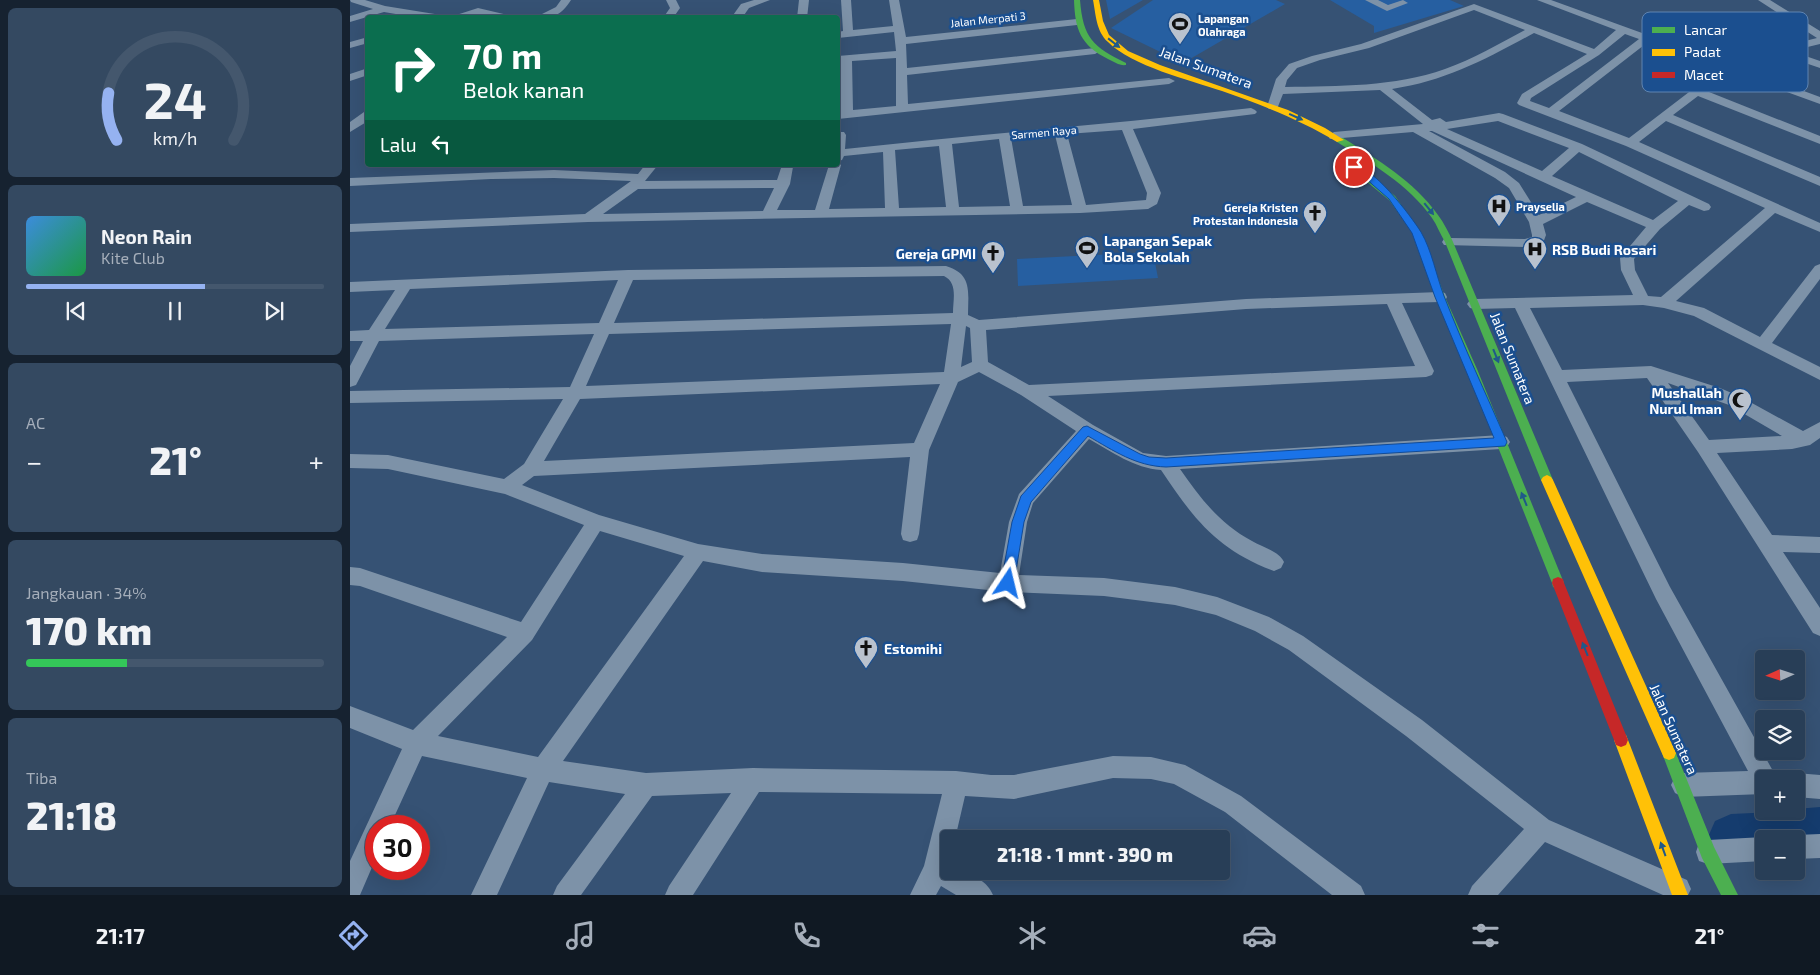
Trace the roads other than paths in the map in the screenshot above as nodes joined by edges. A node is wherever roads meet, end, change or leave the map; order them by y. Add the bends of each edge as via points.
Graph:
1 (354, 0) edge
2 (566, 0) edge
3 (671, 0) edge
4 (765, 0) edge
5 (804, 0) edge
6 (846, 0) edge
7 (894, 0) edge
8 (1077, 0) edge
9 (1096, 0) edge
10 (1370, 0) edge
11 (1458, 0) edge
12 (1488, 0) edge
13 (1542, 0) edge
14 (1763, 0) edge
15 (1403, 4) dead end
16 (1474, 7) junction
17 (384, 9) junction
18 (1782, 12) edge
19 (422, 15) edge
20 (463, 15) edge
21 (495, 15) edge
22 (546, 15) edge
23 (670, 15) edge
24 (738, 15) edge
25 (802, 15) edge
26 (350, 19) edge
27 (1077, 22) junction
28 (1808, 28) edge
29 (898, 29) junction
30 (1624, 29) junction
31 (1534, 30) junction
32 (843, 35) edge
33 (1642, 35) edge
34 (1820, 36) edge
35 (365, 41) edge
36 (901, 41) junction
37 (1642, 42) edge
38 (350, 45) edge
39 (1095, 51) junction
40 (1595, 53) junction
41 (900, 54) junction
42 (842, 59) edge
43 (1144, 61) junction
44 (1808, 61) edge
45 (1820, 65) edge
46 (1132, 67) junction
47 (365, 71) edge
48 (902, 72) junction
49 (350, 78) edge
50 (1169, 81) junction
51 (1384, 88) junction
52 (1278, 91) junction
53 (1696, 92) edge
54 (1700, 92) edge
55 (1795, 92) edge
56 (1820, 101) edge
57 (1523, 103) junction
58 (1273, 106) junction
59 (902, 109) junction
60 (1251, 112) junction
61 (1551, 112) junction
62 (842, 115) edge
63 (1664, 116) junction
64 (365, 117) edge
65 (1265, 118) dead end
66 (1126, 126) junction
67 (1434, 127) junction
68 (350, 128) edge
69 (1414, 128) junction
70 (1060, 130) junction
71 (1004, 135) junction
72 (1334, 136) junction
73 (1820, 140) edge
74 (945, 141) junction
75 (1630, 143) junction
76 (889, 147) junction
77 (1578, 147) junction
78 (840, 156) edge
79 (1347, 163) dead end
80 (650, 167) edge
81 (788, 167) edge
82 (834, 167) edge
83 (1387, 170) junction
84 (1368, 176) junction
85 (1544, 176) junction
86 (350, 182) edge
87 (638, 182) junction
88 (1820, 182) edge
89 (783, 184) junction
90 (1404, 184) junction
91 (1386, 192) junction
92 (1587, 197) junction
93 (1687, 200) junction
94 (1704, 207) dead end
95 (1774, 207) junction
96 (1080, 208) junction
97 (1017, 209) junction
98 (953, 210) junction
99 (892, 211) junction
100 (821, 213) junction
101 (768, 214) junction
102 (588, 218) junction
103 (1536, 222) junction
104 (1655, 226) junction
105 (350, 228) edge
106 (1820, 228) edge
107 (1449, 242) junction
108 (1820, 269) edge
109 (628, 275) junction
110 (406, 286) junction
111 (350, 288) edge
112 (1440, 297) junction
113 (1392, 299) junction
114 (1643, 300) junction
115 (1520, 302) junction
116 (1664, 302) junction
117 (1475, 304) junction
118 (960, 318) junction
119 (978, 324) junction
120 (603, 328) junction
121 (374, 335) junction
122 (350, 336) edge
123 (1763, 344) junction
124 (980, 365) junction
125 (1651, 372) junction
126 (1820, 374) edge
127 (1558, 376) junction
128 (951, 378) junction
129 (350, 381) edge
130 (1027, 392) junction
131 (575, 393) junction
132 (350, 397) edge
133 (1087, 430) junction
134 (1820, 430) edge
135 (1804, 440) junction
136 (1501, 442) junction
137 (1704, 448) junction
138 (920, 450) junction
139 (350, 461) edge
140 (1166, 462) junction
141 (530, 469) junction
142 (507, 487) junction
143 (596, 522) junction
144 (910, 534) dead end
145 (1766, 543) junction
146 (1820, 545) edge
147 (698, 552) junction
148 (1274, 562) dead end
149 (350, 576) edge
150 (1008, 583) junction
151 (1575, 626) junction
152 (1820, 626) edge
153 (1588, 629) dead end
154 (525, 633) junction
155 (1610, 674) dead end
156 (1625, 675) dead end
157 (1598, 681) junction
158 (1636, 681) junction
159 (350, 717) edge
160 (416, 744) junction
161 (543, 770) junction
162 (1760, 770) edge
163 (753, 780) junction
164 (1755, 781) edge
165 (956, 783) junction
166 (646, 785) junction
167 (1682, 786) junction
168 (1805, 786) edge
169 (1820, 787) edge
170 (383, 815) edge
171 (1541, 828) junction
172 (1820, 846) edge
173 (1805, 847) edge
174 (1755, 849) edge
175 (1708, 852) junction
176 (365, 856) edge
177 (936, 868) junction
178 (350, 890) edge
179 (1679, 892) edge
180 (484, 895) edge
181 (566, 895) edge
182 (678, 895) edge
183 (923, 895) edge
184 (980, 895) edge
185 (1352, 895) edge
186 (1480, 895) edge
187 (1730, 895) edge

1 - 17 street
2 - 22 street via 560,9
3 - 23 street via 675,8
4 - 24 street via 745,6
5 - 25 street
6 - 32 street
7 - 29 street
8 - 27 main road, Jalan Sumatera
9 -> 43 main road, Jalan Sumatera via 1099,23 1109,40
10 - 15 street via 1387,8
11 - 16 street
12 - 16 street
13 - 30 street
14 - 18 street
16 - 31 street
16 - 52 street via 1365,46 1293,66 1282,79
17 - 19 street
17 - 26 street
20 - 21 street via 478,11
27 - 36 street, Jalan Merpati 3
27 - 39 main road, Jalan Sumatera via 1083,39
28 - 34 street
29 - 32 street
29 - 36 street
30 - 33 street
30 - 40 street
31 - 40 street
31 - 51 street via 1449,72
35 - 38 street
36 - 41 street
37 - 61 street
39 - 46 main road, Jalan Sumatera
39 - 48 street
40 - 57 street via 1526,96
41 - 42 street
41 - 48 street
42 - 62 street
43 - 46 main road
43 - 58 main road, Jalan Sumatera
44 - 45 street
46 - 50 main road, Jalan Sumatera
47 - 49 street
48 - 59 street
50 - 59 street
50 - 60 main road, Jalan Sumatera
51 - 52 street
51 - 57 street via 1430,124
52 - 58 street
53 - 63 street
54 - 73 street
55 - 56 street
57 - 61 street
58 -> 72 main road, Jalan Sumatera
59 - 62 street
60 - 65 main road, Jalan Sumatera
60 - 66 street, Sarmen Raya
61 - 75 street
63 - 75 street
63 - 88 street
64 - 68 street
66 - 70 street, Sarmen Raya
66 - 96 street via 1154,193 1152,201 1148,205
67 - 69 street
67 - 77 street via 1499,117
67 - 85 street
69 - 72 street
69 - 103 street via 1500,175 1514,186
70 - 71 street, Sarmen Raya
70 - 96 street
71 - 74 street, Sarmen Raya
71 - 97 street
72 - 83 main road, Jalan Sumatera
74 - 76 street, Sarmen Raya
74 - 98 street
75 - 95 street
76 - 78 street, Sarmen Raya
76 - 99 street
77 - 85 street
77 - 93 street
79 - 84 main road
80 - 87 street
81 - 89 street
82 - 100 street
83 - 84 main road via 1383,174
83 - 90 main road, Jalan Sumatera
84 - 91 main road
85 - 92 street
86 - 87 street via 554,174
87 - 89 street
87 - 102 street
89 - 101 street
90 - 91 main road via 1391,186
90 -> 107 main road, Jalan Sumatera via 1434,216
91 - 112 main road via 1417,233
92 - 103 street
92 - 104 street
93 - 94 street
93 - 104 street
95 - 106 street
95 - 116 street
96 - 97 street
97 - 98 street
98 - 99 street
99 - 100 street
100 - 101 street
101 - 102 street
102 - 105 street
103 - 107 street via 1538,240 1525,243
104 - 114 street via 1627,258 1626,264
107 - 117 main road, Jalan Sumatera
108 - 123 street
109 - 110 street
109 - 118 street via 946,272 956,276 961,286
109 - 120 street
110 - 111 street
110 - 121 street
112 - 113 street
112 - 136 main road
113 - 119 street via 1246,304
113 - 130 street via 1426,371
114 - 115 street
114 - 116 street
115 - 117 street
115 - 127 street
116 - 123 street via 1698,312
117 -> 158 main road, Jalan Sumatera via 1608,629
118 - 119 street
118 - 120 street
118 - 128 street
119 - 124 street
120 - 121 street
120 - 131 street
121 - 122 street
121 - 129 street
123 - 126 street
124 - 128 street
124 - 130 street
125 - 127 street
125 - 135 street via 1735,401
125 - 137 street
127 - 162 street via 1663,593
128 - 131 street
128 - 138 street
130 - 133 street
131 - 132 street
131 - 141 street
133 - 140 street via 1137,458
133 - 150 street via 1025,499
134 - 135 street
135 - 137 street
136 - 140 street
151 -> 136 main road
137 - 145 street
138 - 141 street
138 - 144 street
139 - 142 street via 388,462
140 - 148 street via 1212,524 1243,547
141 - 142 street
142 - 143 street
143 - 147 street
143 - 154 street
145 - 146 street
145 - 152 street
147 - 150 street via 762,563 904,572
147 - 161 street
149 - 154 street
150 - 171 street via 1104,587 1175,596 1217,606 1262,624 1296,643 1414,728
151 - 153 main road
157 -> 151 main road
154 - 160 street
155 - 157 main road
156 - 158 main road
179 -> 157 main road
158 - 167 main road, Jalan Sumatera
159 - 160 street
160 - 161 street
160 - 170 street
161 - 166 street
161 - 180 street
163 - 165 street
163 - 166 street
163 - 182 street
164 - 167 street
165 - 177 street
165 - 185 street via 1014,787 1113,767 1151,768 1177,773 1233,804
166 - 181 street
167 - 175 main road, Jalan Sumatera
168 - 169 street
171 - 179 street
171 - 186 street
172 - 173 street
174 - 175 street
175 - 187 main road, Jalan Sumatera
176 - 178 street
177 - 183 street
177 - 184 street

